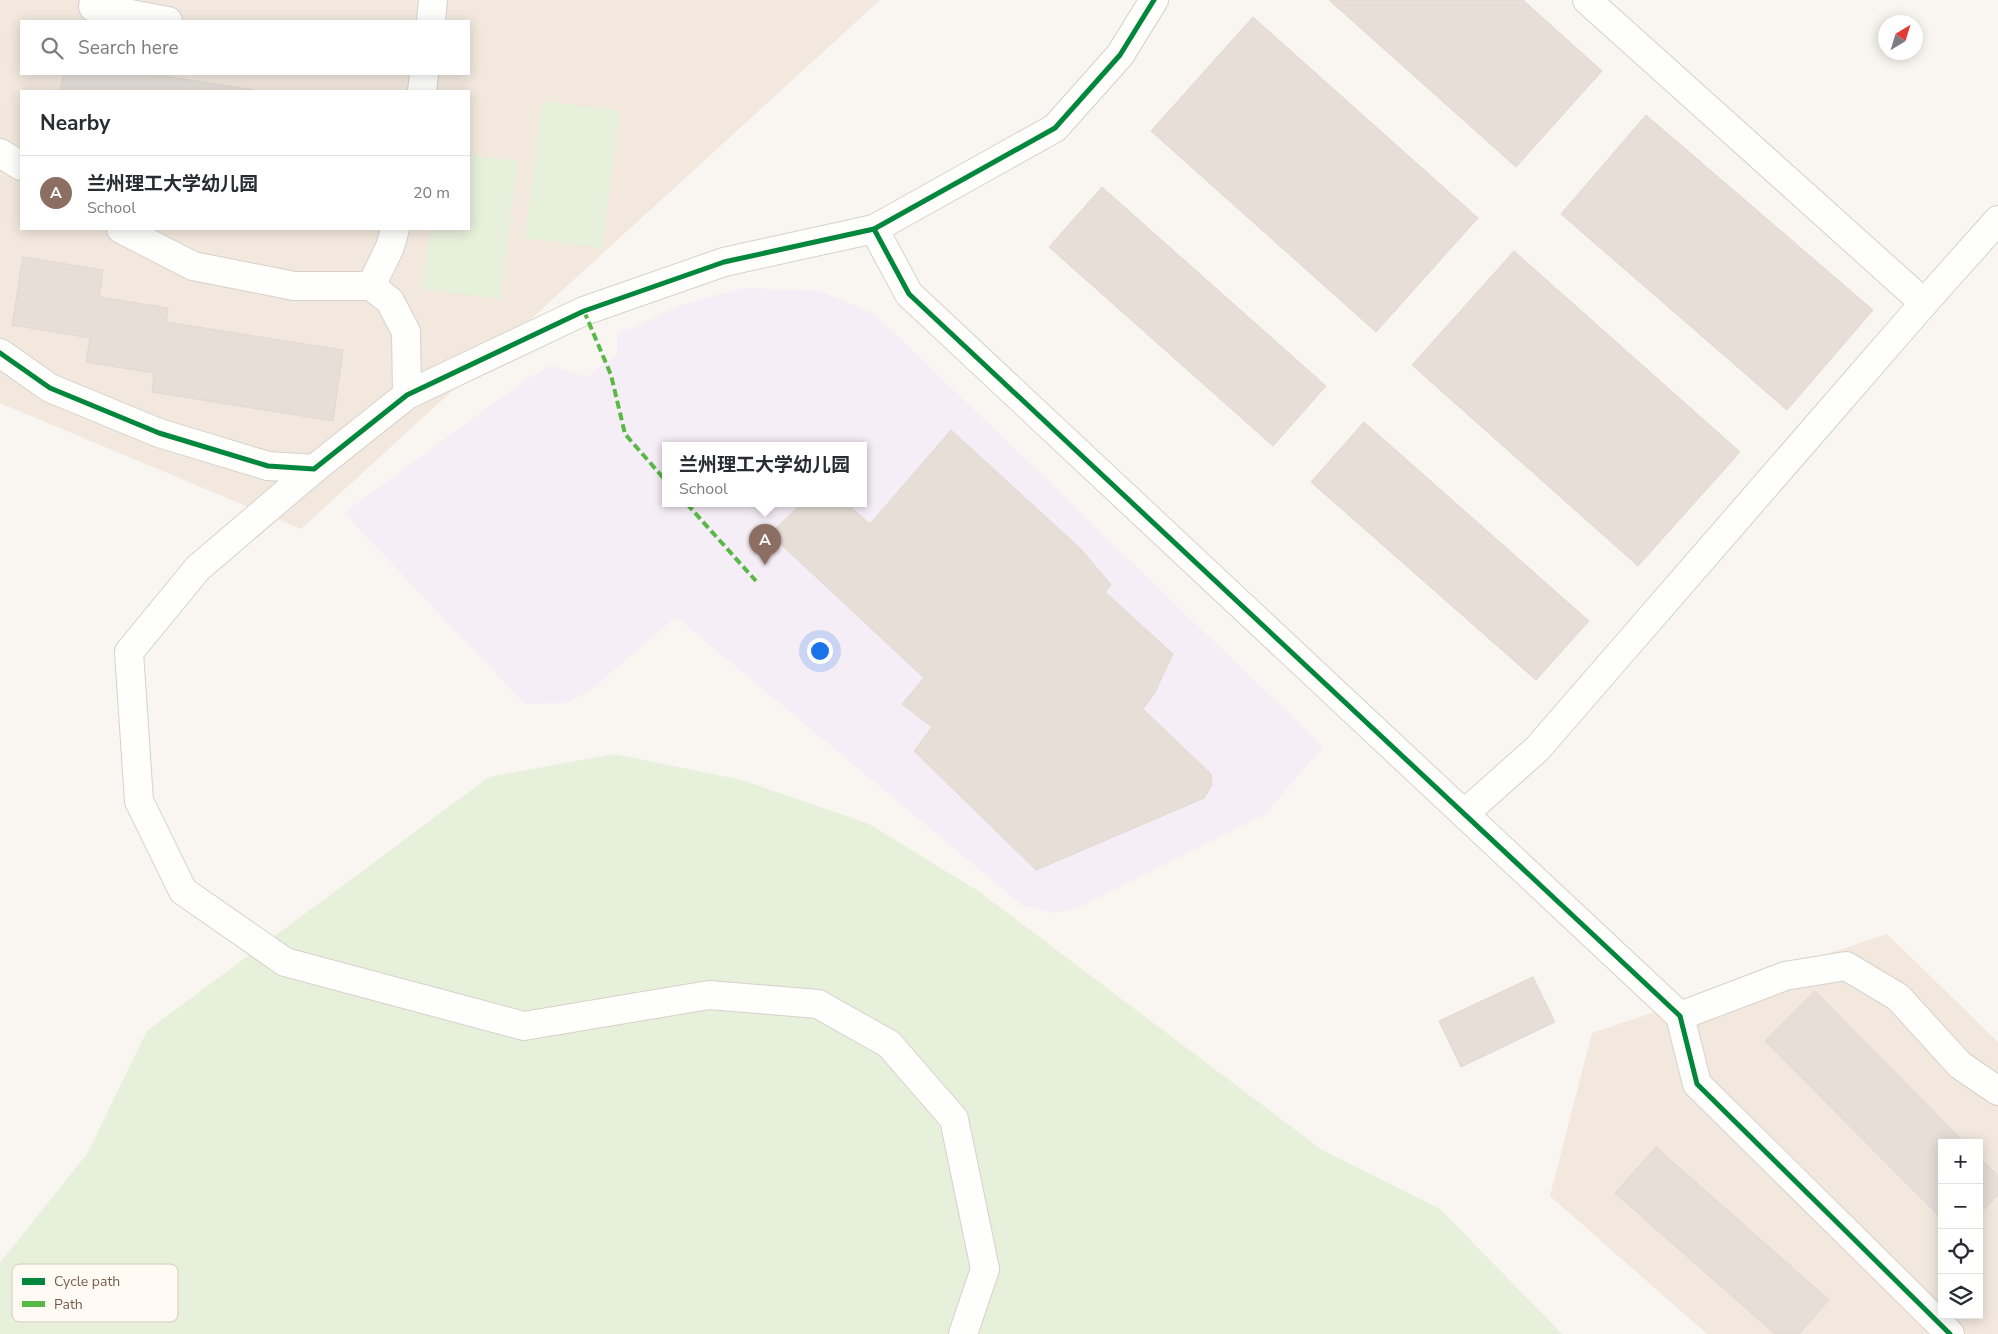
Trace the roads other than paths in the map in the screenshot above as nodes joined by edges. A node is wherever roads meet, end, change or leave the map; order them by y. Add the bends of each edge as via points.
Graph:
1 (94, 0) edge
2 (433, 0) edge
3 (1154, 0) edge
4 (1587, 0) edge
5 (163, 20) edge
6 (430, 20) edge
7 (424, 75) edge
8 (422, 90) edge
9 (0, 152) edge
10 (20, 165) edge
11 (1998, 220) edge
12 (874, 229) junction
13 (122, 230) edge
14 (395, 230) edge
15 (371, 286) junction
16 (1924, 303) junction
17 (0, 353) edge
18 (407, 395) junction
19 (314, 469) junction
20 (1464, 814) junction
21 (1680, 1016) junction
22 (1998, 1092) edge
23 (963, 1334) edge
24 (1950, 1334) edge

1 - 5 street via 93,7
2 - 6 street
3 - 12 street via 1120,55 1055,128
4 - 16 street
7 - 8 street
9 - 10 street
11 - 16 street
12 - 18 street via 724,262 584,311
12 - 20 street via 909,294
13 - 15 street via 192,266 294,286
14 - 15 street
15 - 18 street via 390,301 406,332
16 - 20 street via 1537,749
17 - 19 street via 50,388 159,433 268,466
18 - 19 street
19 - 23 street via 198,568 129,652 139,801 183,890 285,962 524,1026 708,995 818,1004 889,1044 954,1119 985,1269
20 - 21 street
21 - 22 street via 1785,976 1846,966 1898,997 1960,1065
21 - 24 street via 1697,1084

